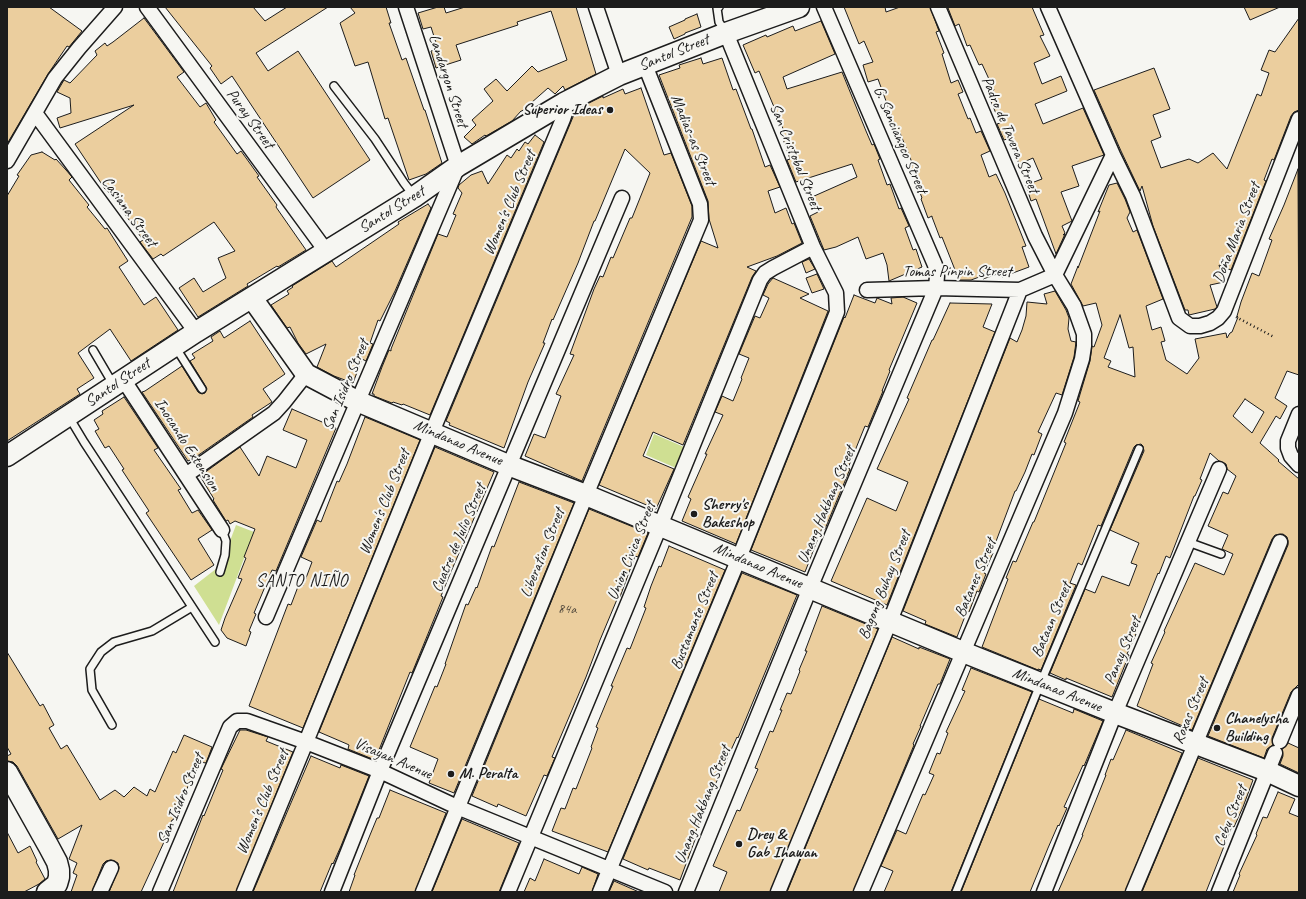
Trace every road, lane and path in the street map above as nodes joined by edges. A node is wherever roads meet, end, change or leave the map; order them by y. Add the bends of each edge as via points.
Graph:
1 (116, 7) edge
2 (147, 7) edge
3 (406, 7) edge
4 (596, 7) edge
5 (719, 7) edge
6 (799, 7) edge
7 (824, 7) edge
8 (938, 7) edge
9 (1048, 7) edge
10 (726, 33) junction
11 (645, 65) junction
12 (619, 75) junction
13 (334, 86) dead end
14 (564, 103) junction
15 (35, 113) junction
16 (1299, 119) edge
17 (1113, 155) junction
18 (7, 161) edge
19 (458, 166) junction
20 (414, 197) junction
21 (622, 198) dead end
22 (698, 229) joint
23 (814, 247) junction
24 (326, 251) junction
25 (1055, 275) junction
26 (936, 288) junction
27 (867, 290) dead end
28 (1020, 290) junction
29 (836, 293) joint
30 (252, 298) junction
31 (1224, 311) junction
32 (196, 332) junction
33 (1274, 337) dead end
34 (175, 346) junction
35 (93, 350) dead end
36 (306, 374) junction
37 (119, 383) junction
38 (202, 389) dead end
39 (357, 401) junction
40 (1299, 414) edge
41 (69, 416) junction
42 (432, 432) junction
43 (1139, 449) dead end
44 (7, 456) edge
45 (508, 465) junction
46 (1299, 465) edge
47 (1219, 469) dead end
48 (186, 475) junction
49 (586, 495) junction
50 (660, 526) junction
51 (222, 530) joint
52 (1188, 542) junction
53 (1280, 542) dead end
54 (1221, 554) dead end
55 (739, 558) junction
56 (220, 572) dead end
57 (810, 588) junction
58 (192, 607) junction
59 (266, 617) dead end
60 (890, 621) junction
61 (215, 642) dead end
62 (963, 652) junction
63 (1041, 682) junction
64 (1299, 695) edge
65 (1115, 713) junction
66 (237, 721) joint
67 (112, 725) dead end
68 (306, 742) junction
69 (1195, 744) junction
70 (380, 771) junction
71 (1267, 771) junction
72 (7, 772) edge
73 (1299, 786) edge
74 (458, 806) junction
75 (531, 837) junction
76 (111, 868) dead end
77 (610, 869) junction
78 (47, 892) edge
79 (100, 892) edge
80 (160, 892) edge
81 (244, 892) edge
82 (332, 892) edge
83 (423, 892) edge
84 (508, 892) edge
85 (600, 892) edge
86 (665, 892) edge
87 (686, 892) edge
88 (778, 892) edge
89 (862, 892) edge
90 (956, 892) edge
91 (1044, 892) edge
92 (1133, 892) edge
93 (1219, 892) edge

1 - 15 street via 55,78
2 - 24 street, Puray Street
3 - 19 street, Landargon Street
4 - 12 street
5 - 10 lane via 719,22
6 - 10 street, Santol Street
7 - 26 street, G. Sanciangco Street via 935,265
8 - 25 street, Padro de Tavera Street via 1035,236
9 - 17 street
10 - 11 street, Santol Street
10 - 23 street, San Cristobal Street
11 - 12 street, Santol Street
11 - 22 street, Madias-as Street via 700,204 702,216
12 - 14 street, Santol Street
13 - 20 lane via 375,139
14 - 19 street, Santol Street
14 - 42 street, Women's Club Street via 563,119
15 - 18 street
15 - 32 street, Casiana Street
16 - 31 street, Doña Maria Street
17 - 25 street
17 - 31 street, Doña Maria Street via 1133,196 1180,318 1190,326 1200,326 1210,323
19 - 20 street, Santol Street
19 - 39 street, San Isidro Street
20 - 24 street, Santol Street
21 - 45 street, Cuatre de Julio Street
22 - 49 street, Liberation Street
23 - 29 street, San Cristobal Street
23 - 50 street, Union Civica Street via 773,268 760,280
24 - 30 street, Santol Street
25 - 28 street, Tomas Pinpin Street
25 - 62 street, Batanes Street via 1074,306 1084,334 1082,359 1065,413
26 - 27 street, Tomas Pinpin Street
26 - 28 street, Tomas Pinpin Street
26 - 57 street, Unang Hakbang Street
28 - 60 street, Bagong Buhay Street
29 - 55 street, Bustamante Street via 837,312
30 - 32 street, Santol Street
30 - 36 street, Mindanao Avenue
31 - 33 path
32 - 34 street, Santol Street
34 - 37 street, Santol Street
34 - 38 lane
35 - 37 lane
36 - 39 street, Mindanao Avenue
36 - 48 street via 274,413
37 - 41 street, Santol Street
37 - 48 street, Inocando Extension
39 - 42 street, Mindanao Avenue
39 - 59 street, San Isidro Street
40 - 46 street via 1288,441 1291,456
41 - 44 street, Santol Street
41 - 58 lane
42 - 45 street, Mindanao Avenue
42 - 68 street, Women's Club Street
43 - 63 lane, Bataan Street
45 - 49 street, Mindanao Avenue
45 - 70 street, Cuatre de Julio Street
47 - 52 street, Panay Street
48 - 51 street, Inocando Extension
49 - 50 street, Mindanao Avenue
49 - 74 street, Liberation Street
50 - 55 street, Mindanao Avenue
50 - 75 street, Union Civica Street
51 - 56 lane via 226,541
52 - 54 lane
52 - 65 street, Panay Street
53 - 69 street, Roxas Street
55 - 57 street, Mindanao Avenue
55 - 77 street, Bustamante Street
57 - 60 street, Mindanao Avenue
57 - 87 street, Unang Hakbang Street
58 - 61 lane
58 - 67 lane via 152,632 114,642 101,652 90,669 92,690
60 - 62 street, Mindanao Avenue
60 - 88 street, Bagong Buhay Street
62 - 63 street, Mindanao Avenue
62 - 89 street, Batanes Street
63 - 65 street, Mindanao Avenue
63 - 90 lane, Bataan Street
64 - 71 street, Cebu Street
65 - 69 street, Mindanao Avenue
65 - 91 street, Panay Street
66 - 68 street, Visayan Avenue via 247,721
66 - 80 street, San Isidro Street via 225,736
68 - 70 street, Visayan Avenue
68 - 81 street, Women's Club Street
69 - 71 street, Mindanao Avenue
69 - 92 street, Roxas Street
70 - 74 street, Visayan Avenue
70 - 82 street, Cuatre de Julio Street
71 - 73 street, Mindanao Avenue
71 - 93 street, Cebu Street
72 - 78 street via 57,862 57,884
74 - 75 street, Visayan Avenue
74 - 83 street, Liberation Street
75 - 77 street, Visayan Avenue
75 - 84 street, Union Civica Street
76 - 79 street
77 - 85 street, Bustamante Street
77 - 86 street, Visayan Avenue

